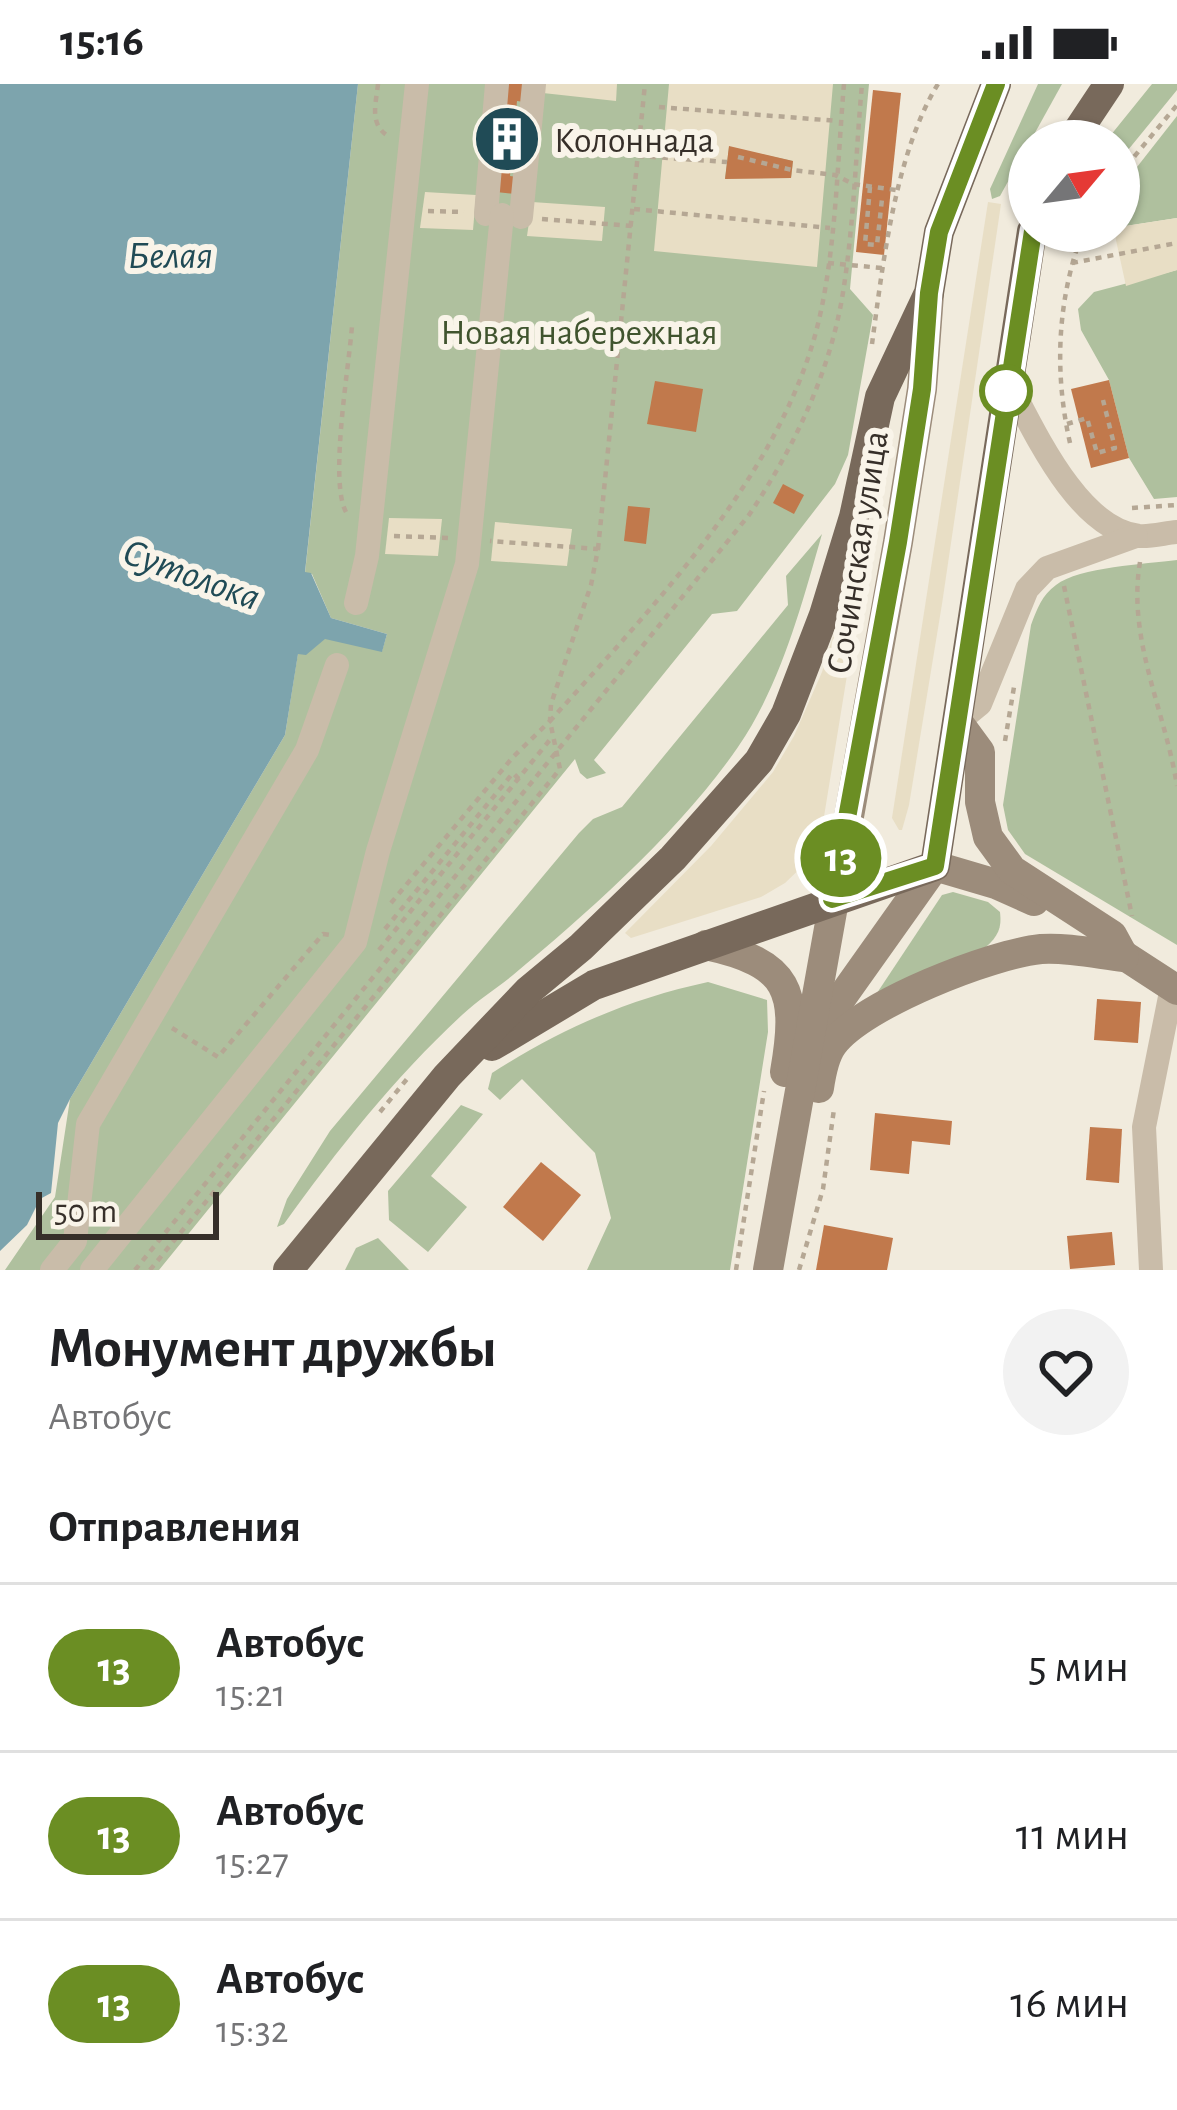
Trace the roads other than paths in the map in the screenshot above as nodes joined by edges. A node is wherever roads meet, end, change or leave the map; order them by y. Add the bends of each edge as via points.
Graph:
1 (417, 84) edge
2 (497, 84) edge
3 (534, 84) edge
4 (1108, 84) edge
5 (988, 92) edge
6 (1085, 120) edge
7 (503, 215) junction
8 (1029, 252) edge
9 (929, 293) junction
10 (1007, 380) junction
11 (1177, 532) edge
12 (1138, 546) junction
13 (356, 603) dead end
14 (337, 664) dead end
15 (958, 722) junction
16 (935, 866) junction
17 (832, 899) junction
18 (1130, 943) junction
19 (706, 945) junction
20 (1174, 988) edge
21 (812, 1040) junction
22 (447, 1076) junction
23 (769, 1259) edge
24 (52, 1270) edge
25 (92, 1270) edge
26 (288, 1270) edge
27 (1151, 1270) edge

1 - 13 street
2 - 7 street
3 - 7 street
4 - 6 main road
5 - 9 main road, Сочинская улица via 939,232
7 - 25 street via 467,564 355,942
8 - 10 main road, Сочинская улица
9 - 17 main road, Сочинская улица via 898,542
9 - 22 main road via 880,397 854,517 803,673 759,761 673,858
10 - 12 street via 1079,502
10 - 15 main road, Сочинская улица
11 - 12 street
12 - 15 street via 1047,568 1027,589 980,704
14 - 24 street via 307,750 88,1124 75,1241
15 - 16 main road, Сочинская улица
15 - 18 main road via 980,752 988,837 1012,870
16 - 17 main road
16 - 18 main road
16 - 21 main road, Сочинская улица
17 - 19 main road
17 - 21 main road, Сочинская улица
18 - 20 main road
18 - 23 main road via 982,962 886,1006 833,1044 801,1184
19 - 22 main road via 594,985
19 - 23 main road via 749,954 780,978 790,1000 792,1035 769,1169
20 - 27 street via 1144,1127
21 - 23 main road, Сочинская улица
22 - 26 main road

